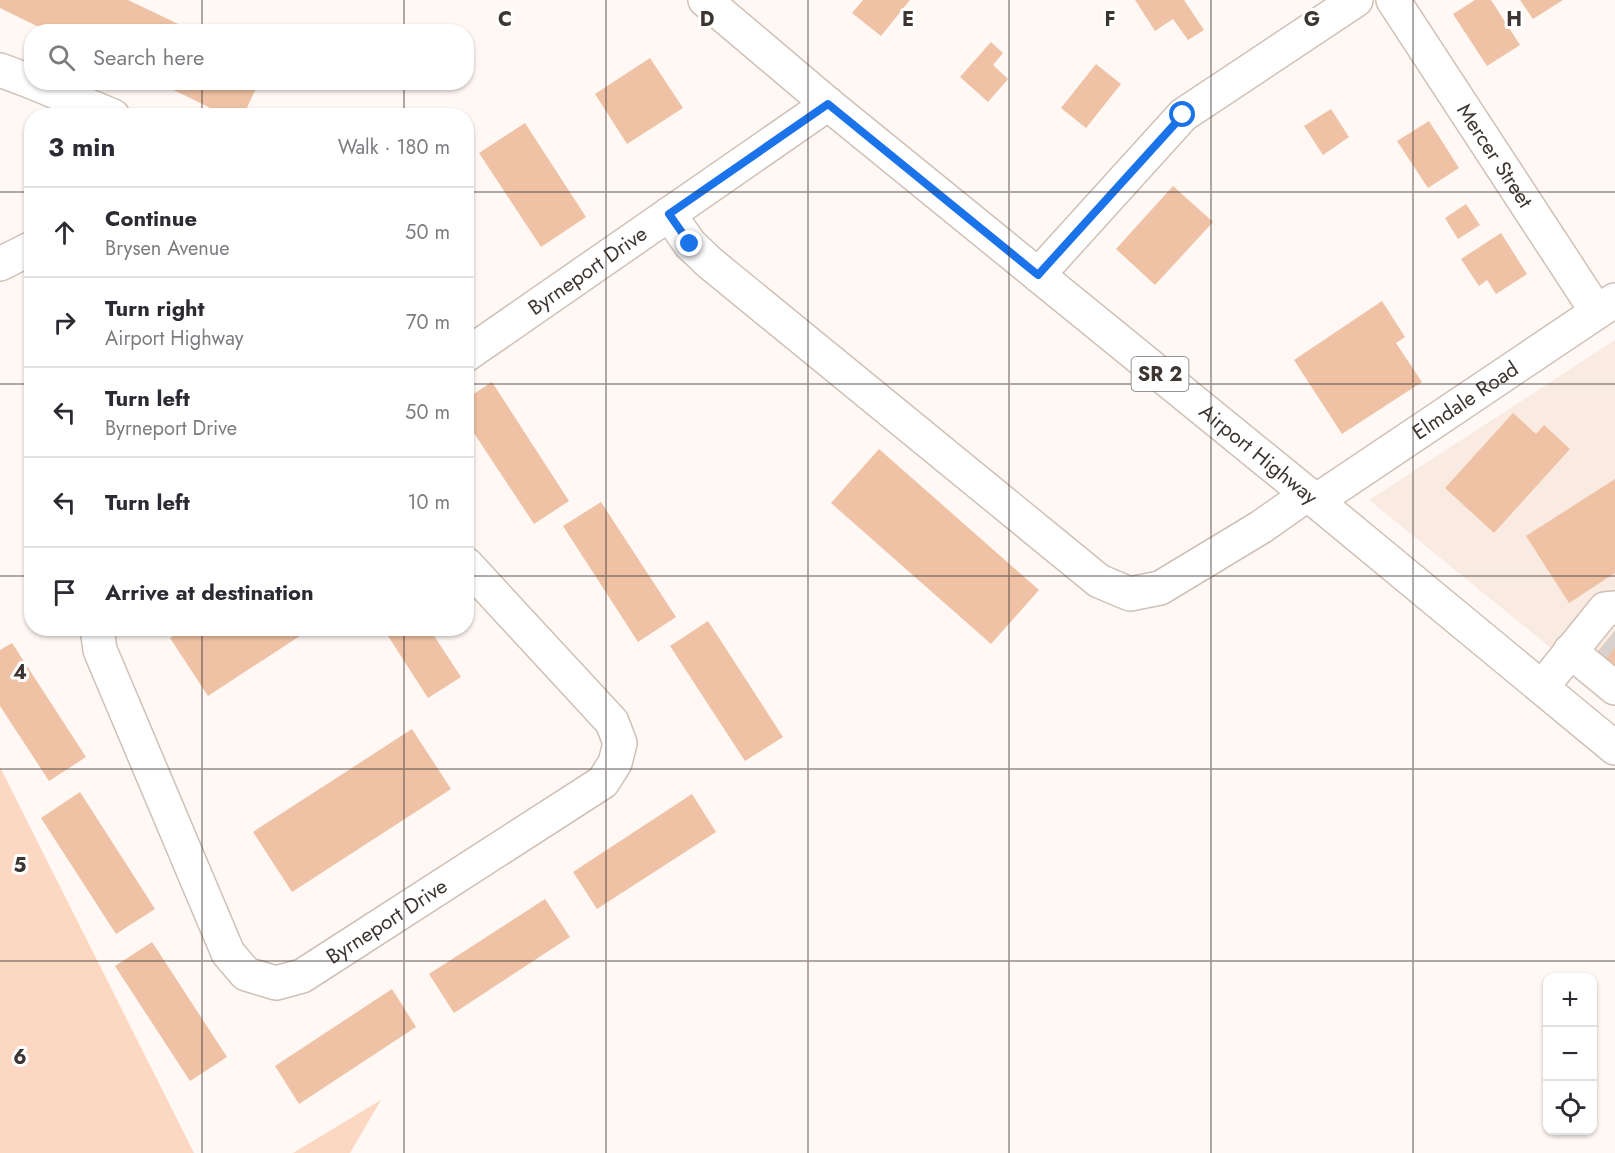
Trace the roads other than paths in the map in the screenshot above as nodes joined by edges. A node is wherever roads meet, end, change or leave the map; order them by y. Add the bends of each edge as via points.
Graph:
1 (1356, 0) edge
2 (1393, 0) edge
3 (718, 4) edge
4 (0, 70) edge
5 (24, 79) edge
6 (51, 90) edge
7 (828, 104) junction
8 (94, 108) edge
9 (669, 214) junction
10 (24, 252) edge
11 (0, 264) edge
12 (1038, 275) junction
13 (1606, 306) edge
14 (474, 349) edge
15 (1312, 497) junction
16 (474, 573) edge
17 (1604, 625) edge
18 (98, 636) edge
19 (1570, 651) junction
20 (1542, 687) junction
21 (1615, 688) edge
22 (1615, 748) edge

1 - 12 street via 1183,115
2 - 13 street, Mercer Street
3 - 7 street, Airport Highway / SR 2
4 - 5 street
6 - 8 street
7 - 9 street, Byrneport Drive
7 - 12 street, Airport Highway / SR 2
9 - 14 street, Byrneport Drive
9 - 15 street, Elmdale Road via 690,244 710,263 1098,581 1130,594 1160,588
10 - 11 street
12 - 15 street, Airport Highway / SR 2
13 - 15 street, Elmdale Road
15 - 20 street, Airport Highway / SR 2
16 - 18 street, Byrneport Drive via 612,722 620,743 615,763 603,782 302,976 276,983 246,974 228,953 100,650
17 - 19 street
19 - 20 street
19 - 21 street
20 - 22 street, Airport Highway / SR 2

